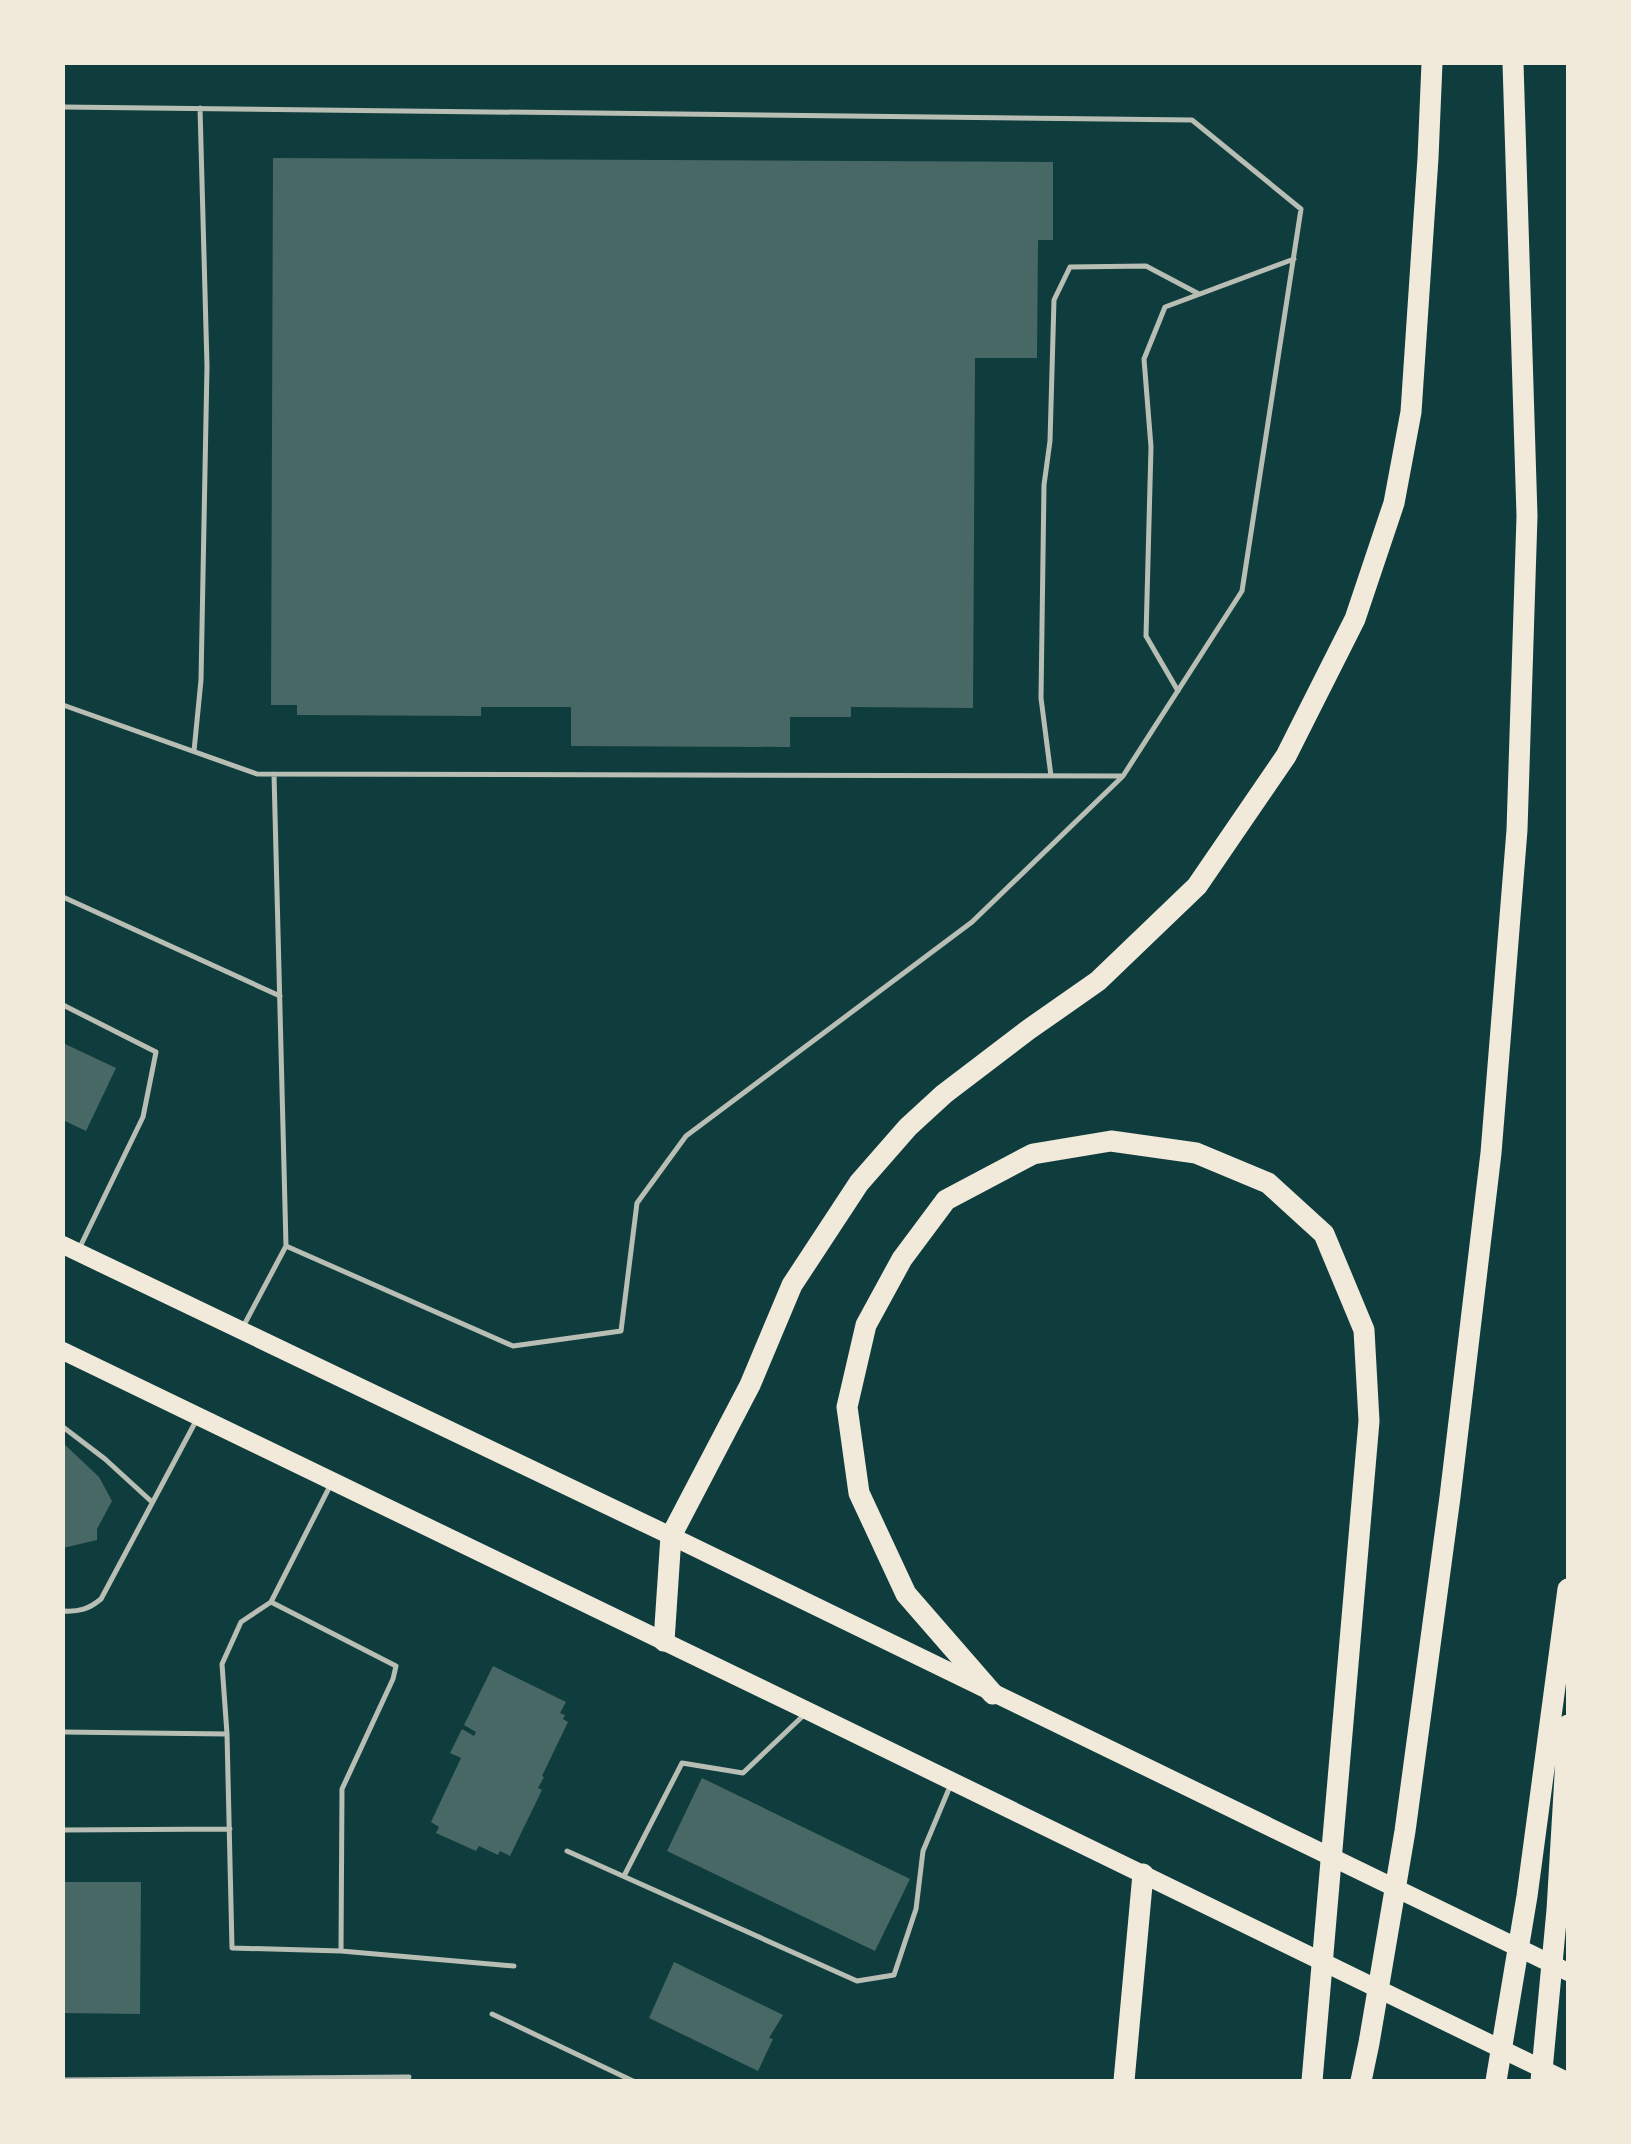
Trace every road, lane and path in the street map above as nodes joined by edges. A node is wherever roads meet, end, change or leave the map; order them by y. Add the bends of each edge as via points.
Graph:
1 (1432, 63) edge
2 (1513, 63) edge
3 (63, 107) edge
4 (200, 108) junction
5 (1294, 259) junction
6 (1199, 294) junction
7 (1178, 691) junction
8 (63, 705) edge
9 (194, 751) junction
10 (274, 774) junction
11 (1051, 776) junction
12 (1123, 776) junction
13 (63, 897) edge
14 (280, 996) junction
15 (63, 1005) edge
16 (286, 1247) junction
17 (70, 1249) edge
18 (242, 1330) junction
19 (63, 1351) edge
20 (199, 1417) junction
21 (63, 1427) edge
22 (333, 1481) junction
23 (152, 1502) junction
24 (671, 1536) junction
25 (1568, 1589) edge
26 (271, 1602) junction
27 (63, 1611) edge
28 (664, 1642) junction
29 (993, 1694) junction
30 (808, 1711) junction
31 (1568, 1724) edge
32 (63, 1732) edge
33 (227, 1734) junction
34 (953, 1781) junction
35 (230, 1829) junction
36 (63, 1830) edge
37 (567, 1851) dead end
38 (1143, 1874) junction
39 (624, 1876) junction
40 (341, 1951) junction
41 (514, 1966) dead end
42 (1568, 1972) edge
43 (492, 2014) dead end
44 (409, 2077) dead end
45 (63, 2080) edge
46 (634, 2081) edge
47 (1124, 2081) edge
48 (1312, 2081) edge
49 (1361, 2081) edge
50 (1496, 2081) edge
51 (1541, 2081) edge
52 (1567, 2081) edge

1 - 24 highway via 1411,412 1394,503 1354,619 1286,756 1197,886 1098,981 944,1094 859,1183 792,1285 750,1385
2 - 49 highway via 1527,516 1517,830 1491,1153 1450,1497 1405,1831
3 - 4 lane
4 - 5 lane via 1192,120 1301,209
4 - 9 lane via 207,366 201,680
5 - 6 lane
5 - 7 lane via 1242,591
6 - 7 lane via 1164,307 1144,359 1151,447 1146,636
6 - 11 lane via 1146,266 1070,267 1054,300 1050,441 1044,485 1041,698
7 - 12 lane
8 - 9 lane
9 - 10 lane via 257,774
10 - 11 lane
10 - 14 lane
11 - 12 lane
12 - 16 lane via 972,922 686,1136 636,1203 621,1331 513,1346
13 - 14 lane
14 - 16 lane
15 - 17 lane via 156,1052 143,1117
16 - 18 lane
17 - 18 main road
18 - 24 main road
19 - 20 main road
20 - 22 main road
20 - 23 lane
21 - 23 lane
22 - 26 lane
22 - 28 main road
23 - 27 lane via 101,1599 89,1608
24 - 28 highway
24 - 29 main road
25 - 50 highway via 1527,1896
26 - 33 lane via 241,1622 222,1664
26 - 40 lane via 396,1666 342,1789
28 - 30 main road
29 - 42 main road
29 - 48 highway via 906,1594 859,1493 847,1408 866,1325 902,1259 946,1200 1033,1154 1111,1141 1196,1153 1268,1183 1324,1234 1364,1330 1369,1421
30 - 34 main road
30 - 39 lane via 743,1773 682,1763
31 - 51 highway
32 - 33 lane
33 - 35 lane
34 - 38 main road
34 - 39 lane via 923,1851 916,1909 894,1975 857,1981
35 - 36 lane
35 - 40 lane via 232,1948
37 - 39 lane
38 - 47 highway
38 - 52 main road
40 - 41 lane
43 - 46 lane
44 - 45 lane

